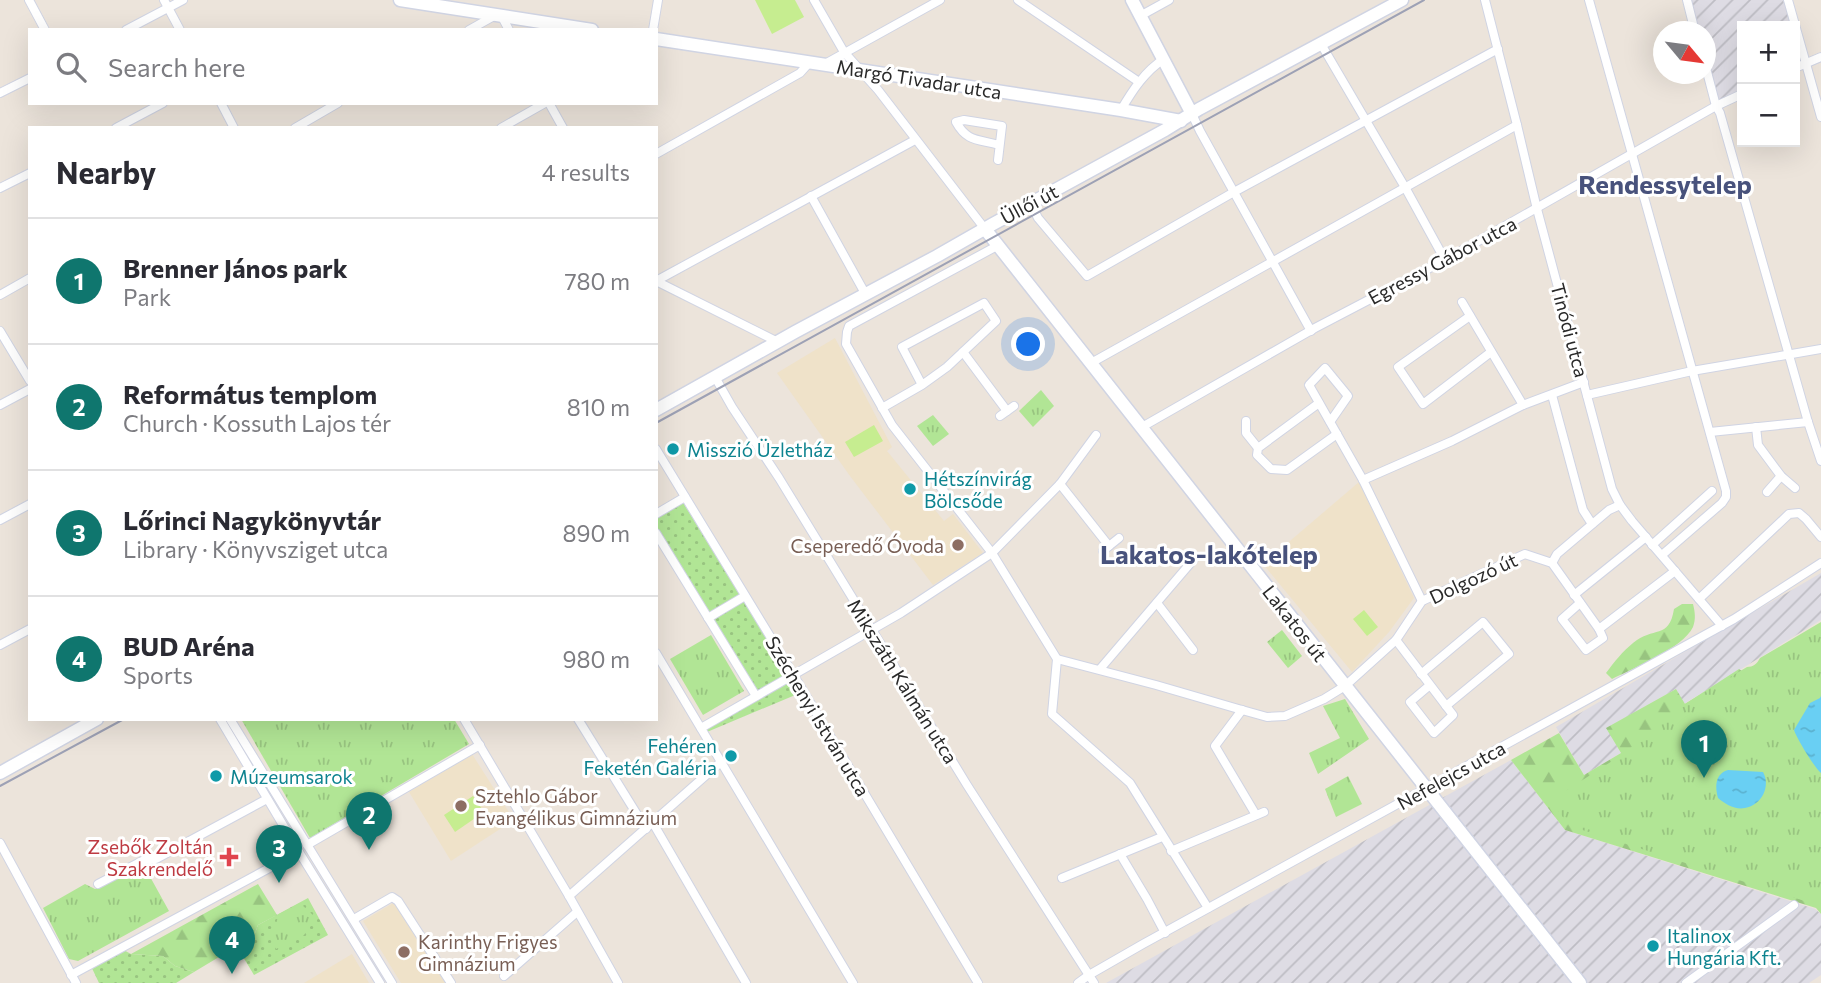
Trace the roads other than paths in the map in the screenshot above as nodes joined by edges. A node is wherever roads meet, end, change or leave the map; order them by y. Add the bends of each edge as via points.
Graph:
1 (29, 0) edge
2 (183, 0) edge
3 (400, 0) edge
4 (658, 0) edge
5 (814, 0) edge
6 (940, 0) edge
7 (1018, 0) edge
8 (1132, 0) edge
9 (1169, 0) edge
10 (1402, 0) edge
11 (1485, 0) edge
12 (1589, 0) edge
13 (1686, 0) edge
14 (1788, 0) edge
15 (421, 2) edge
16 (166, 4) edge
17 (499, 14) junction
18 (1140, 16) junction
19 (1692, 21) edge
20 (44, 28) edge
21 (129, 28) edge
22 (179, 28) edge
23 (473, 28) edge
24 (508, 28) edge
25 (580, 28) edge
26 (653, 28) edge
27 (658, 39) edge
28 (1321, 44) junction
29 (1498, 49) junction
30 (844, 52) junction
31 (1821, 57) edge
32 (1164, 59) junction
33 (809, 63) junction
34 (1806, 63) junction
35 (823, 65) junction
36 (1800, 66) edge
37 (861, 71) junction
38 (28, 79) edge
39 (1139, 82) junction
40 (1710, 84) edge
41 (0, 93) edge
42 (1737, 96) edge
43 (159, 105) edge
44 (222, 105) edge
45 (335, 105) edge
46 (543, 105) edge
47 (548, 105) edge
48 (1716, 106) junction
49 (1121, 110) junction
50 (1160, 117) junction
51 (1187, 117) junction
52 (1821, 117) edge
53 (1366, 119) junction
54 (1517, 125) junction
55 (120, 126) edge
56 (233, 126) edge
57 (298, 126) edge
58 (505, 126) edge
59 (562, 126) edge
60 (1165, 130) junction
61 (915, 140) junction
62 (999, 145) junction
63 (658, 153) edge
64 (1631, 154) junction
65 (998, 160) dead end
66 (28, 174) edge
67 (0, 188) edge
68 (1406, 189) junction
69 (1234, 192) junction
70 (811, 196) junction
71 (1031, 204) junction
72 (1537, 209) junction
73 (985, 229) junction
74 (997, 246) junction
75 (1445, 260) junction
76 (1272, 261) junction
77 (28, 279) edge
78 (658, 280) edge
79 (658, 282) edge
80 (0, 295) edge
81 (866, 295) junction
82 (1462, 302) dead end
83 (1470, 316) junction
84 (0, 331) edge
85 (1311, 331) junction
86 (778, 342) junction
87 (1821, 349) edge
88 (963, 352) junction
89 (1491, 352) junction
90 (1789, 355) junction
91 (1091, 363) junction
92 (1692, 371) junction
93 (715, 377) junction
94 (28, 378) edge
95 (1584, 382) junction
96 (922, 385) junction
97 (28, 390) edge
98 (1552, 395) junction
99 (1587, 396) junction
100 (1320, 403) junction
101 (0, 405) edge
102 (1523, 405) junction
103 (882, 408) junction
104 (658, 409) edge
105 (1007, 411) dead end
106 (1246, 421) dead end
107 (1330, 422) junction
108 (1808, 422) junction
109 (1756, 427) junction
110 (1142, 428) junction
111 (1710, 432) junction
112 (1337, 434) junction
113 (1096, 435) dead end
114 (1258, 449) junction
115 (658, 453) edge
116 (1821, 461) edge
117 (1781, 476) junction
118 (1363, 480) junction
119 (1060, 485) junction
120 (1796, 488) dead end
121 (1712, 491) dead end
122 (1767, 492) dead end
123 (685, 497) junction
124 (28, 505) edge
125 (1620, 505) junction
126 (658, 513) edge
127 (0, 520) edge
128 (1592, 524) junction
129 (658, 536) edge
130 (1646, 537) junction
131 (1821, 537) edge
132 (1118, 538) dead end
133 (1652, 545) junction
134 (992, 552) junction
135 (1662, 555) junction
136 (1194, 559) dead end
137 (1821, 563) edge
138 (1552, 564) junction
139 (1675, 571) junction
140 (1574, 594) junction
141 (746, 596) junction
142 (1699, 599) junction
143 (1422, 601) junction
144 (1157, 603) junction
145 (1580, 603) junction
146 (708, 618) junction
147 (1722, 626) junction
148 (1599, 629) junction
149 (28, 630) edge
150 (872, 630) junction
151 (1396, 640) junction
152 (0, 645) edge
153 (1193, 650) dead end
154 (658, 656) edge
155 (1058, 659) junction
156 (1100, 669) junction
157 (793, 674) junction
158 (1421, 674) junction
159 (1430, 685) junction
160 (1345, 686) junction
161 (756, 696) junction
162 (1446, 706) junction
163 (1242, 710) junction
164 (93, 721) edge
165 (221, 721) edge
166 (231, 721) edge
167 (465, 721) edge
168 (579, 721) edge
169 (701, 728) junction
170 (480, 745) junction
171 (721, 762) junction
172 (0, 773) edge
173 (1425, 789) junction
174 (267, 799) junction
175 (650, 826) junction
176 (1162, 837) junction
177 (307, 845) junction
178 (1, 849) edge
179 (1171, 851) junction
180 (299, 852) junction
181 (1120, 854) junction
182 (1062, 878) dead end
183 (98, 884) dead end
184 (569, 896) junction
185 (1794, 905) dead end
186 (1208, 908) junction
187 (577, 912) junction
188 (354, 919) junction
189 (1164, 933) junction
190 (504, 976) dead end
191 (74, 979) edge
192 (1091, 979) edge
193 (380, 983) edge
194 (392, 983) edge
195 (451, 983) edge
196 (618, 983) edge
197 (746, 983) edge
198 (853, 983) edge
199 (978, 983) edge
200 (1078, 983) edge
201 (1580, 983) edge
202 (1686, 983) edge

1 - 20 street
2 - 16 street
3 - 15 street
4 - 26 street
5 - 30 street
6 - 30 street
7 - 39 street
8 - 18 street
9 - 18 street
10 - 28 street, Üllői út
11 - 29 street, Tinódi utca
12 - 64 street
13 - 19 street
14 - 34 street
15 - 17 street
16 - 21 street
16 - 22 street
17 - 23 street
17 - 24 street
17 - 25 street
18 - 32 street
27 - 33 street, Margó Tivadar utca
28 - 51 street, Üllői út
28 - 53 street
29 - 53 street
29 - 54 street, Tinódi utca
30 - 35 street
30 - 37 street
31 - 34 street
32 - 39 street
32 - 51 street
33 - 35 street, Margó Tivadar utca
33 - 63 street via 800,73
34 - 36 street
34 - 52 street
35 - 37 street, Margó Tivadar utca
37 - 49 street, Margó Tivadar utca
37 - 61 street
38 - 41 street
39 - 49 street
40 - 48 street
42 - 48 street, Egressy Gábor utca
43 - 55 street
44 - 56 street
45 - 57 street
46 - 58 street
47 - 59 street
48 - 64 street, Egressy Gábor utca
48 - 90 street
49 - 50 street, Margó Tivadar utca
50 - 51 street, Margó Tivadar utca
50 - 60 street
51 - 60 street, Üllői út
51 - 69 street via 1200,131
53 - 68 street
53 - 69 street
54 - 68 street
54 - 72 street, Tinódi utca
60 - 71 street, Üllői út
61 - 70 street
61 - 73 street
62 - 62 street via 968,138 956,122 1002,126
62 - 65 street
64 - 72 street, Egressy Gábor utca
64 - 92 street
66 - 67 street
68 - 75 street
68 - 76 street
69 - 71 street via 1087,275
69 - 76 street
70 - 78 street
70 - 81 street
71 - 73 street, Üllői út
72 - 75 street, Egressy Gábor utca
72 - 95 street, Tinódi utca
73 - 74 street, Lakatos út
73 - 81 street, Üllői út
74 - 91 street, Lakatos út
74 - 103 street via 849,326 846,344
75 - 85 street, Egressy Gábor utca
76 - 85 street
76 - 91 street
77 - 80 street
79 - 86 street
81 - 86 street, Üllői út
82 - 83 street
83 - 89 street
83 - 89 street via 1398,368 1423,404
84 - 94 street
85 - 110 street, Egressy Gábor utca
86 - 93 street, Üllői út
87 - 90 street
88 - 96 street
88 - 96 street via 996,321 984,303 902,347
88 - 105 street
89 - 102 street
90 - 92 street
90 - 108 street
91 - 110 street, Lakatos út
92 - 99 street
92 - 111 street
93 - 104 street, Üllői út
93 - 150 street, Mikszáth Kálmán utca
95 - 98 street
95 - 99 street, Tinódi utca
96 - 103 street
97 - 101 street
98 - 102 street
98 - 128 street via 1583,510
99 - 125 street, Tinódi utca
100 - 107 street
100 - 107 street via 1309,385 1325,368 1348,396
100 - 114 street
102 - 118 street
103 - 134 street
106 - 114 street via 1246,433
107 - 112 street
108 - 109 street
108 - 116 street
109 - 111 street
109 - 117 street via 1758,444
110 - 160 street, Lakatos út
111 - 135 street via 1726,497
112 - 114 street via 1282,471 1267,467 1257,455
112 - 118 street
113 - 119 street
115 - 123 street, Széchenyi István utca
117 - 120 street
117 - 122 street
118 - 143 street
119 - 132 street via 1106,549
119 - 134 street
121 - 133 street
123 - 126 street
123 - 141 street, Széchenyi István utca
124 - 127 street
125 - 128 street
125 - 130 street, Tinódi utca
128 - 138 street via 1557,554
129 - 146 street
130 - 133 street, Tinódi utca
130 - 140 street
131 - 142 street via 1799,513 1789,514
133 - 135 street, Tinódi utca
134 - 150 street
134 - 155 street
135 - 139 street, Tinódi utca
136 - 144 street
137 - 147 street, Nefelejcs utca
138 - 140 street
138 - 143 street, Dolgozó út via 1525,554
139 - 142 street, Tinódi utca
139 - 148 street
140 - 145 street
141 - 146 street
141 - 157 street, Széchenyi István utca
142 - 147 street, Tinódi utca
143 - 151 street, Dolgozó út
144 - 153 street
144 - 156 street
145 - 148 street
145 - 148 street via 1562,619 1586,650 1603,638
146 - 161 street
147 - 173 street, Nefelejcs utca
149 - 152 street
150 - 157 street
150 - 192 street, Mikszáth Kálmán utca
151 - 158 street
151 - 160 street, Dolgozó út
154 - 169 street
155 - 156 street, Dolgozó út
155 - 176 street via 1052,714 1130,783
156 - 163 street, Dolgozó út
157 - 161 street
157 - 199 street, Széchenyi István utca
158 - 159 street
158 - 162 street via 1483,622 1509,654
159 - 162 street
159 - 162 street via 1410,702 1434,733 1453,715
160 - 163 street, Dolgozó út via 1284,716
160 - 173 street, Lakatos út
161 - 169 street
163 - 179 street via 1215,746 1260,814
164 - 172 street
165 - 174 street
166 - 177 street
167 - 170 street
168 - 175 street
169 - 171 street
170 - 177 street
170 - 184 street
171 - 175 street
171 - 198 street
173 - 186 street, Nefelejcs utca
173 - 201 street, Lakatos út
174 - 180 street
174 - 183 street via 156,859 146,859
175 - 184 street
175 - 197 street
176 - 179 street
176 - 181 street
177 - 188 street
178 - 191 street
179 - 186 street
180 - 191 street
180 - 193 street
181 - 182 street
181 - 189 street
184 - 187 street
185 - 202 street
186 - 189 street, Nefelejcs utca
187 - 190 street
187 - 196 street
188 - 194 street
188 - 195 street via 392,897
189 - 192 street, Nefelejcs utca
192 - 200 street, Nefelejcs utca

